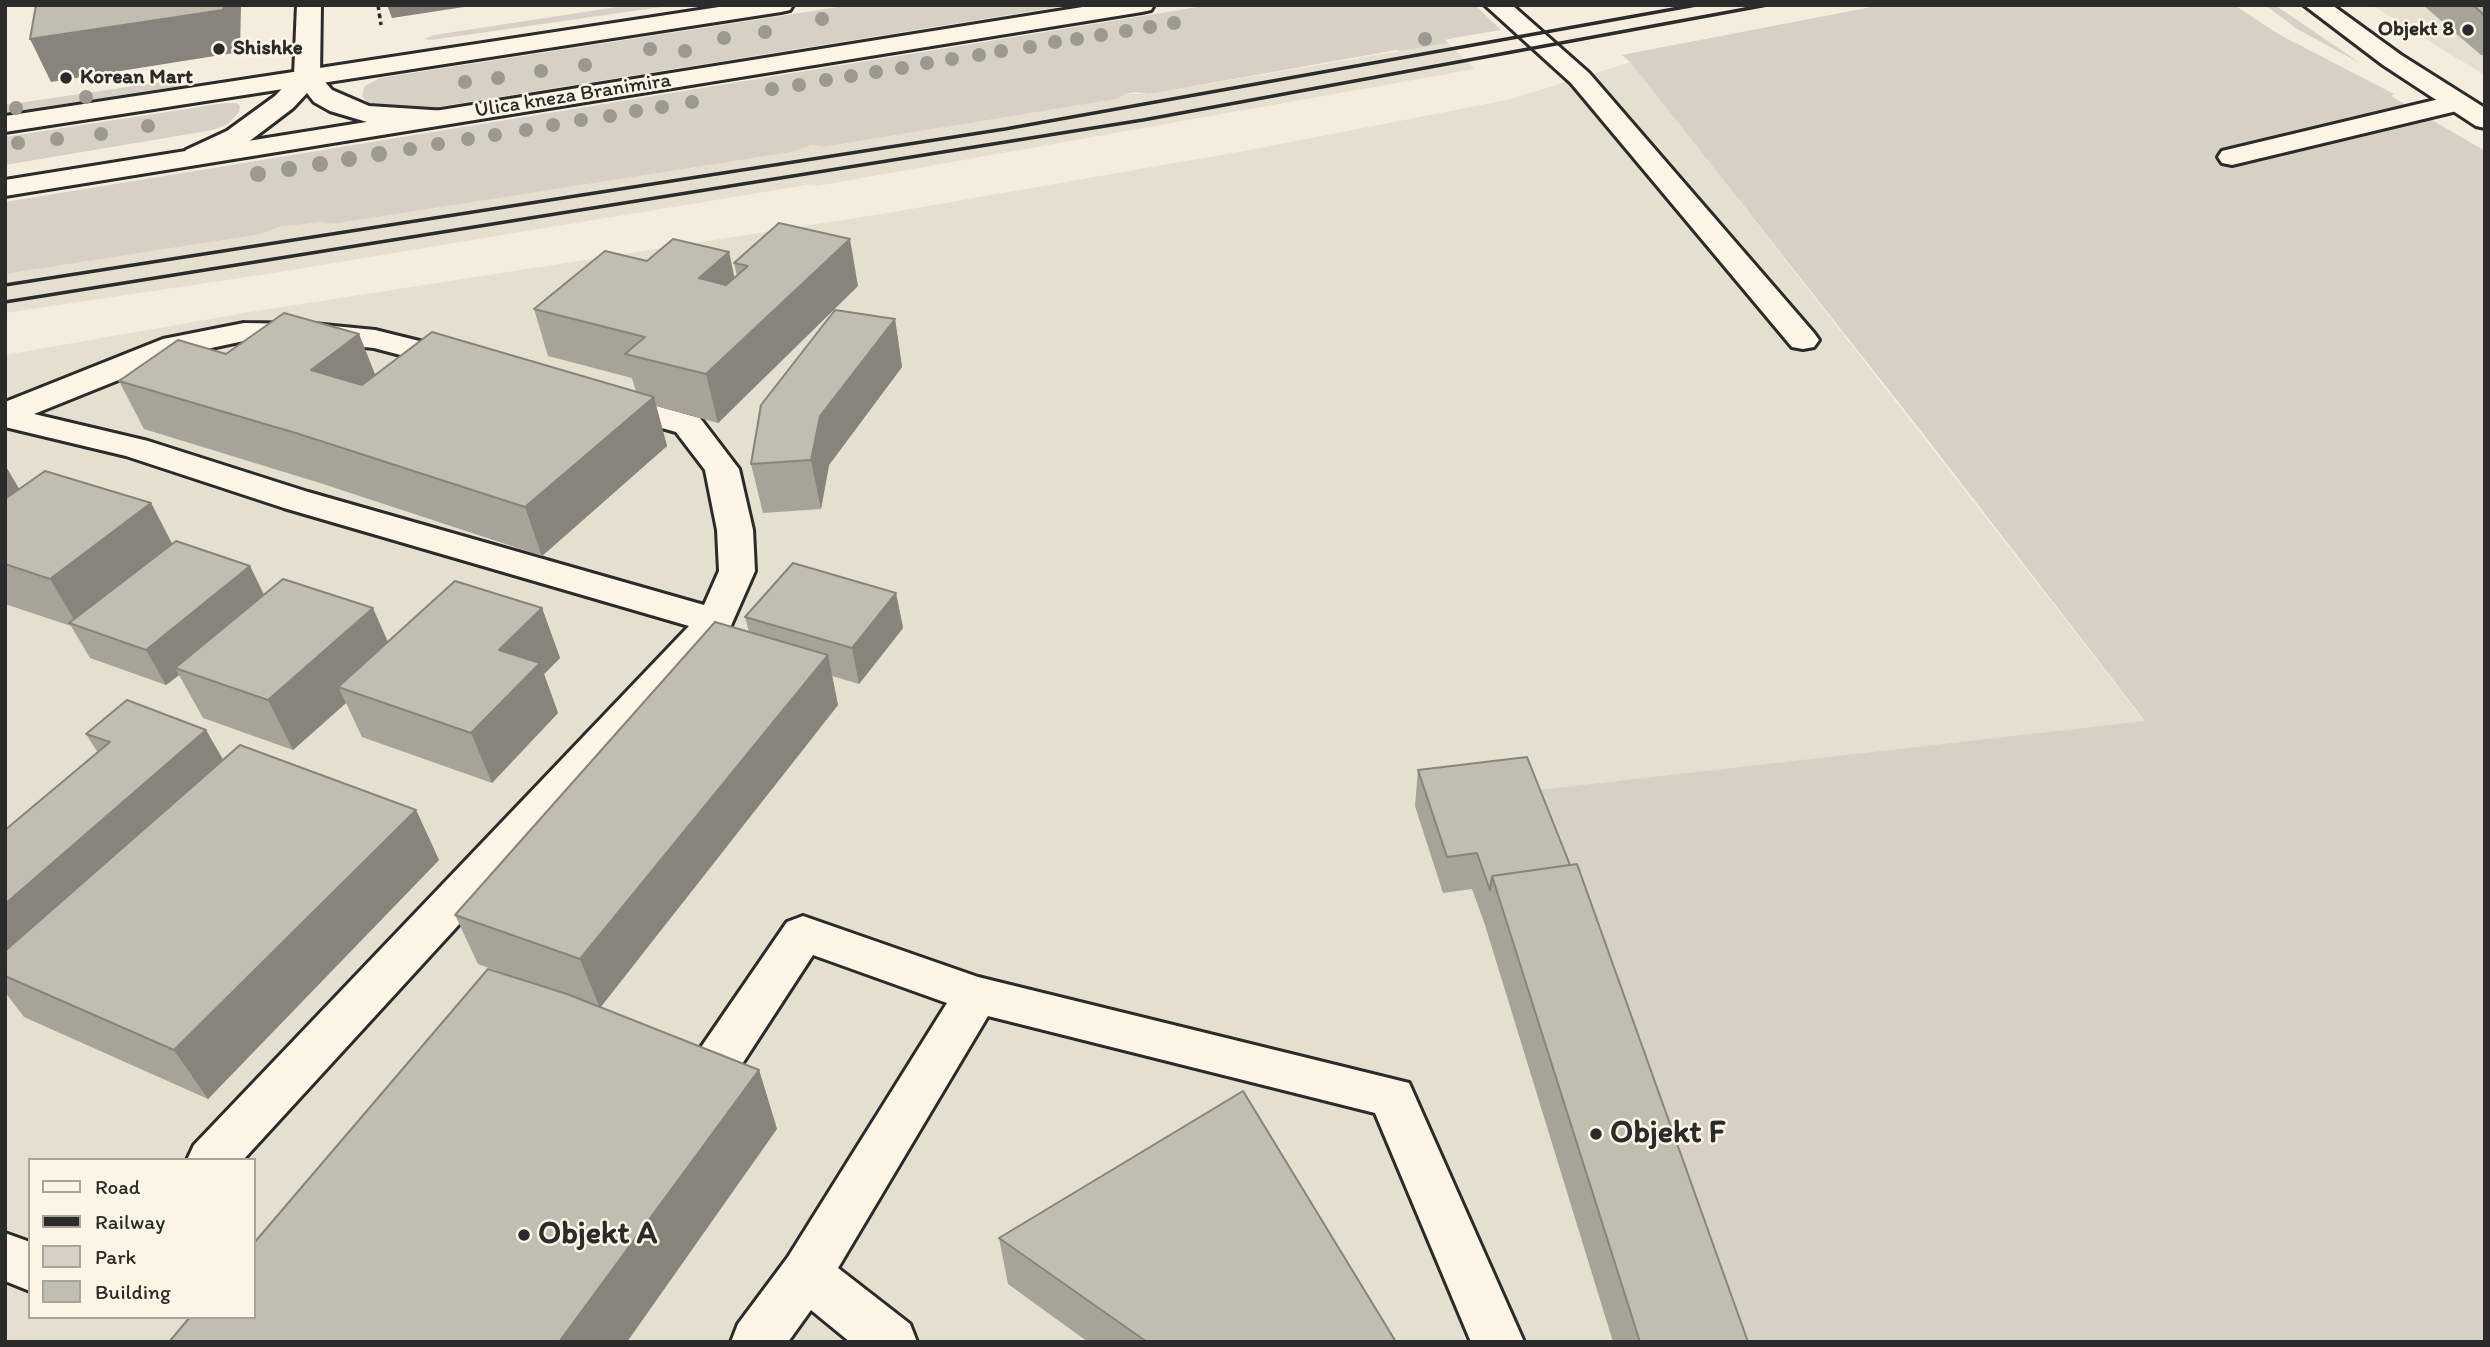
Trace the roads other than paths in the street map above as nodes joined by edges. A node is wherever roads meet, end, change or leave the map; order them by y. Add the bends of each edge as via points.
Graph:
1 (309, 5) edge
2 (781, 5) edge
3 (1142, 5) edge
4 (1497, 5) edge
5 (2316, 5) edge
6 (307, 77) junction
7 (2456, 103) junction
8 (438, 117) junction
9 (2485, 120) edge
10 (5, 124) edge
11 (196, 156) junction
12 (2232, 157) dead end
13 (5, 188) edge
14 (1803, 340) dead end
15 (496, 371) edge
16 (573, 393) edge
17 (5, 416) edge
18 (716, 621) junction
19 (977, 995) junction
20 (712, 1070) edge
21 (213, 1158) edge
22 (5, 1256) edge
23 (28, 1266) edge
24 (806, 1274) junction
25 (757, 1342) edge
26 (891, 1342) edge
27 (1498, 1342) edge

1 - 6 main road
2 - 6 main road
3 - 8 main road, Ulica kneza Branimira
4 - 14 main road via 1580,78
5 - 7 main road
6 - 8 main road via 323,96 367,114
6 - 10 main road
6 - 11 main road via 261,120
7 - 9 main road
7 - 12 main road
8 - 11 main road, Ulica kneza Branimira
11 - 13 main road, Ulica kneza Branimira
15 - 17 main road via 375,339 244,332 174,346
16 - 18 main road via 688,425 722,469 735,530 737,571
17 - 18 main road via 136,448 296,500
18 - 21 main road
19 - 20 main road via 803,934
19 - 24 main road
19 - 27 main road via 1392,1097
22 - 23 main road
24 - 25 main road
24 - 26 main road

